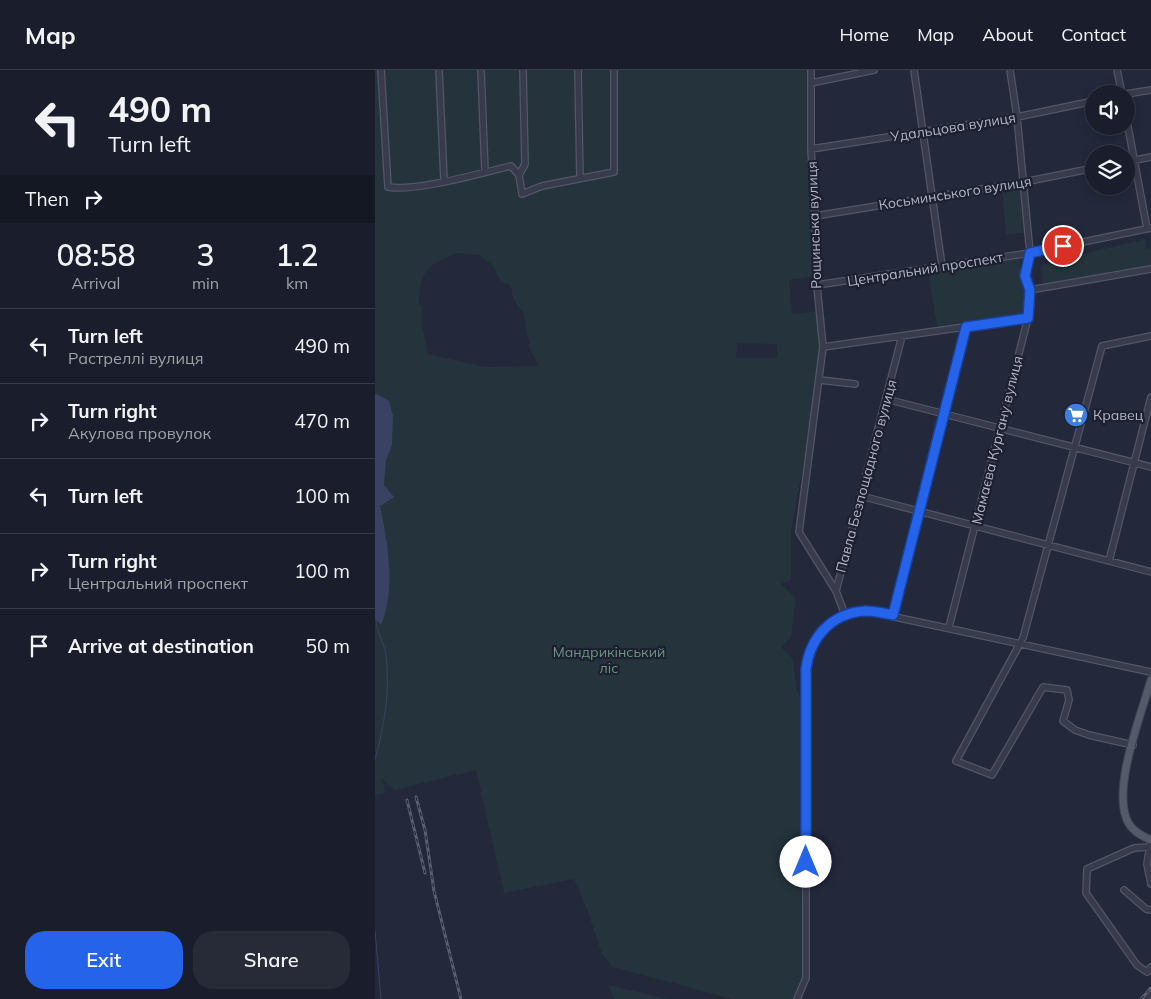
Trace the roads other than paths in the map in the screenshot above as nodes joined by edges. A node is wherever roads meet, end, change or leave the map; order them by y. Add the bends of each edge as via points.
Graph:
1 (381, 70) edge
2 (439, 70) edge
3 (481, 70) edge
4 (523, 70) edge
5 (578, 70) edge
6 (613, 70) edge
7 (811, 70) edge
8 (873, 70) edge
9 (914, 70) edge
10 (1010, 70) edge
11 (1117, 70) edge
12 (811, 83) junction
13 (1120, 85) edge
14 (1151, 90) edge
15 (1135, 93) edge
16 (1085, 103) edge
17 (1017, 117) junction
18 (923, 132) junction
19 (811, 149) junction
20 (1151, 157) edge
21 (1135, 160) joint
22 (1085, 170) edge
23 (485, 172) junction
24 (519, 175) junction
25 (580, 178) junction
26 (443, 180) junction
27 (1024, 182) junction
28 (932, 196) junction
29 (815, 216) junction
30 (1149, 228) edge
31 (1030, 253) junction
32 (942, 266) junction
33 (1151, 268) edge
34 (817, 285) junction
35 (1030, 290) junction
36 (1028, 318) junction
37 (966, 327) junction
38 (902, 336) junction
39 (1151, 336) edge
40 (823, 347) junction
41 (820, 380) junction
42 (855, 384) dead end
43 (1151, 397) edge
44 (886, 399) junction
45 (943, 414) junction
46 (1000, 429) junction
47 (1073, 447) junction
48 (1135, 462) junction
49 (1151, 466) edge
50 (861, 496) junction
51 (918, 513) junction
52 (975, 527) junction
53 (1049, 545) junction
54 (1109, 561) junction
55 (1151, 572) edge
56 (836, 591) junction
57 (845, 615) junction
58 (893, 615) junction
59 (949, 627) junction
60 (1020, 644) junction
61 (1151, 672) edge
62 (1151, 680) edge
63 (1133, 745) junction
64 (1150, 843) edge
65 (1151, 884) edge
66 (1124, 890) dead end
67 (1151, 910) edge
68 (1151, 967) edge
69 (1151, 991) edge
70 (797, 999) edge
71 (1147, 999) edge

1 - 26 street via 388,187
2 - 26 street
3 - 23 street
4 - 24 street via 525,164
5 - 25 street
6 - 25 street via 614,172
7 - 12 street, Рощинська вулиця
8 - 12 street
9 - 18 street
10 - 17 street, Мамаєва Кургану вулиця
11 - 13 street
12 - 19 street, Рощинська вулиця
14 - 15 street
16 - 17 street, Удальцова вулиця
17 - 18 street, Удальцова вулиця
17 - 27 street, Мамаєва Кургану вулиця
18 - 19 street, Удальцова вулиця
18 - 28 street
19 - 29 street, Рощинська вулиця
20 - 21 street
21 - 30 street
22 - 27 street, Косьминського вулиця
23 - 24 street via 511,166
23 - 26 street
24 - 25 street via 522,194
27 - 28 street, Косьминського вулиця
27 - 31 street, Мамаєва Кургану вулиця
28 - 29 street, Косьминського вулиця
28 - 32 street
29 - 34 street, Рощинська вулиця
30 - 31 street, Центральний проспект
31 - 32 street, Центральний проспект
31 - 35 street, Мамаєва Кургану вулиця via 1025,276
32 - 34 street, Центральний проспект
33 - 35 street
34 - 40 street, Рощинська вулиця
35 - 36 street, Мамаєва Кургану вулиця
36 - 37 street
36 - 46 street, Мамаєва Кургану вулиця
37 - 38 street
37 - 45 street
38 - 40 street
38 - 44 street, Павла Безпощадного вулиця
39 - 47 street via 1102,346
40 - 41 street, Рощинська вулиця
41 - 42 street
41 - 56 street, Рощинська вулиця via 799,532
43 - 48 street
44 - 45 street
44 - 50 street, Павла Безпощадного вулиця
45 - 46 street
45 - 51 street
46 - 47 street
46 - 52 street, Мамаєва Кургану вулиця
47 - 48 street
47 - 53 street
48 - 49 street
48 - 54 street
50 - 51 street
50 - 56 street, Павла Безпощадного вулиця
51 - 52 street
51 - 58 street
52 - 53 street
52 - 59 street, Мамаєва Кургану вулиця
53 - 54 street
53 - 60 street
54 - 55 street
56 - 57 street, Павла Безпощадного вулиця
57 - 58 street via 867,611
57 - 70 street via 828,624 816,638 807,658 806,978
58 - 59 street
59 - 60 street
60 - 61 street
60 - 63 street via 956,761 992,775 1043,687 1067,690 1069,700 1063,721 1075,730
62 - 63 main road
63 - 64 main road via 1124,774 1125,811 1135,831
64 - 65 street via 1147,864
64 - 68 street via 1087,869 1087,892 1137,965 1147,972
66 - 67 street
69 - 71 street

